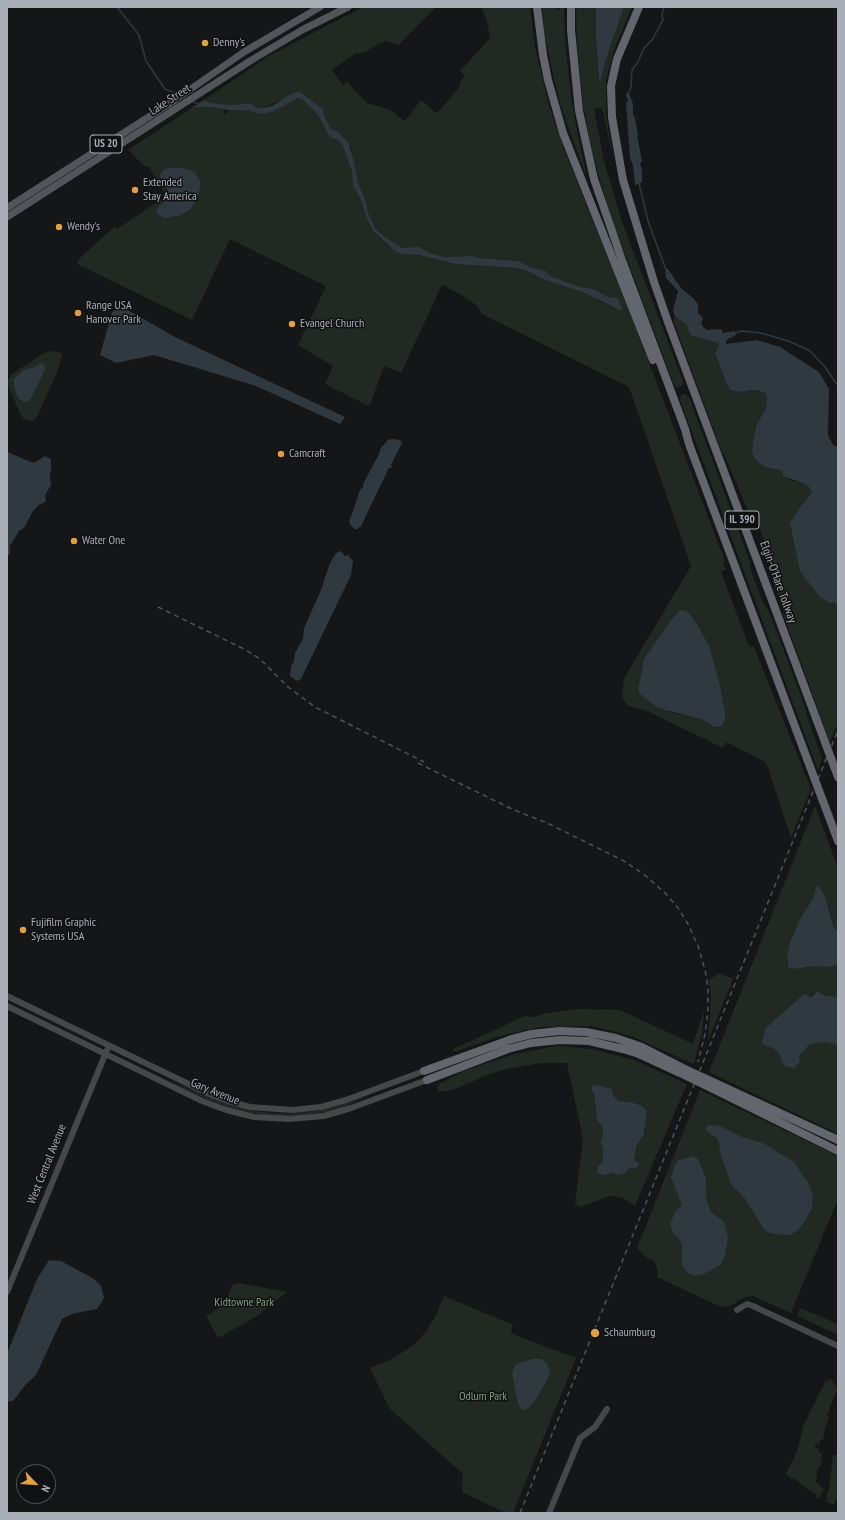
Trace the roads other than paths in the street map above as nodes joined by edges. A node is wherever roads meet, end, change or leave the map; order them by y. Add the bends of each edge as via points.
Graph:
1 (320, 7) edge
2 (348, 7) edge
3 (537, 7) edge
4 (571, 7) edge
5 (639, 7) edge
6 (7, 208) edge
7 (7, 218) edge
8 (689, 444) junction
9 (838, 777) edge
10 (838, 841) edge
11 (7, 996) edge
12 (7, 1006) edge
13 (109, 1045) junction
14 (106, 1054) junction
15 (680, 1070) junction
16 (424, 1071) joint
17 (427, 1080) joint
18 (714, 1086) junction
19 (838, 1140) edge
20 (838, 1150) edge
21 (7, 1292) edge
22 (737, 1310) dead end
23 (838, 1346) edge
24 (607, 1409) dead end
25 (549, 1513) edge

1 - 6 main road, Lake Street / US 20 via 244,52 175,100
2 - 7 main road, Lake Street / US 20 via 302,30
3 - 8 highway via 548,80 564,133 678,423
4 - 8 highway via 579,111 594,179
5 - 9 highway, Elgin-O'Hare Tollway / IL 390, bridge via 617,59 610,98 623,180 654,282
8 - 10 highway, IL 390, bridge
11 - 13 main road, Gary Avenue
12 - 14 main road, Gary Avenue
13 - 14 main road, West Central Avenue
13 - 16 main road, Gary Avenue via 218,1098 269,1110 329,1105
14 - 17 main road, Gary Avenue via 214,1106 247,1116 273,1119 298,1119 333,1114
14 - 21 main road, West Central Avenue
15 - 16 highway via 642,1047 616,1038 586,1032 559,1031 512,1039
15 - 17 highway via 623,1049 589,1042 560,1040 513,1048
15 - 18 highway, bridge
18 - 19 highway
18 - 20 highway
22 - 23 main road via 748,1304
24 - 25 main road via 595,1427 580,1438

